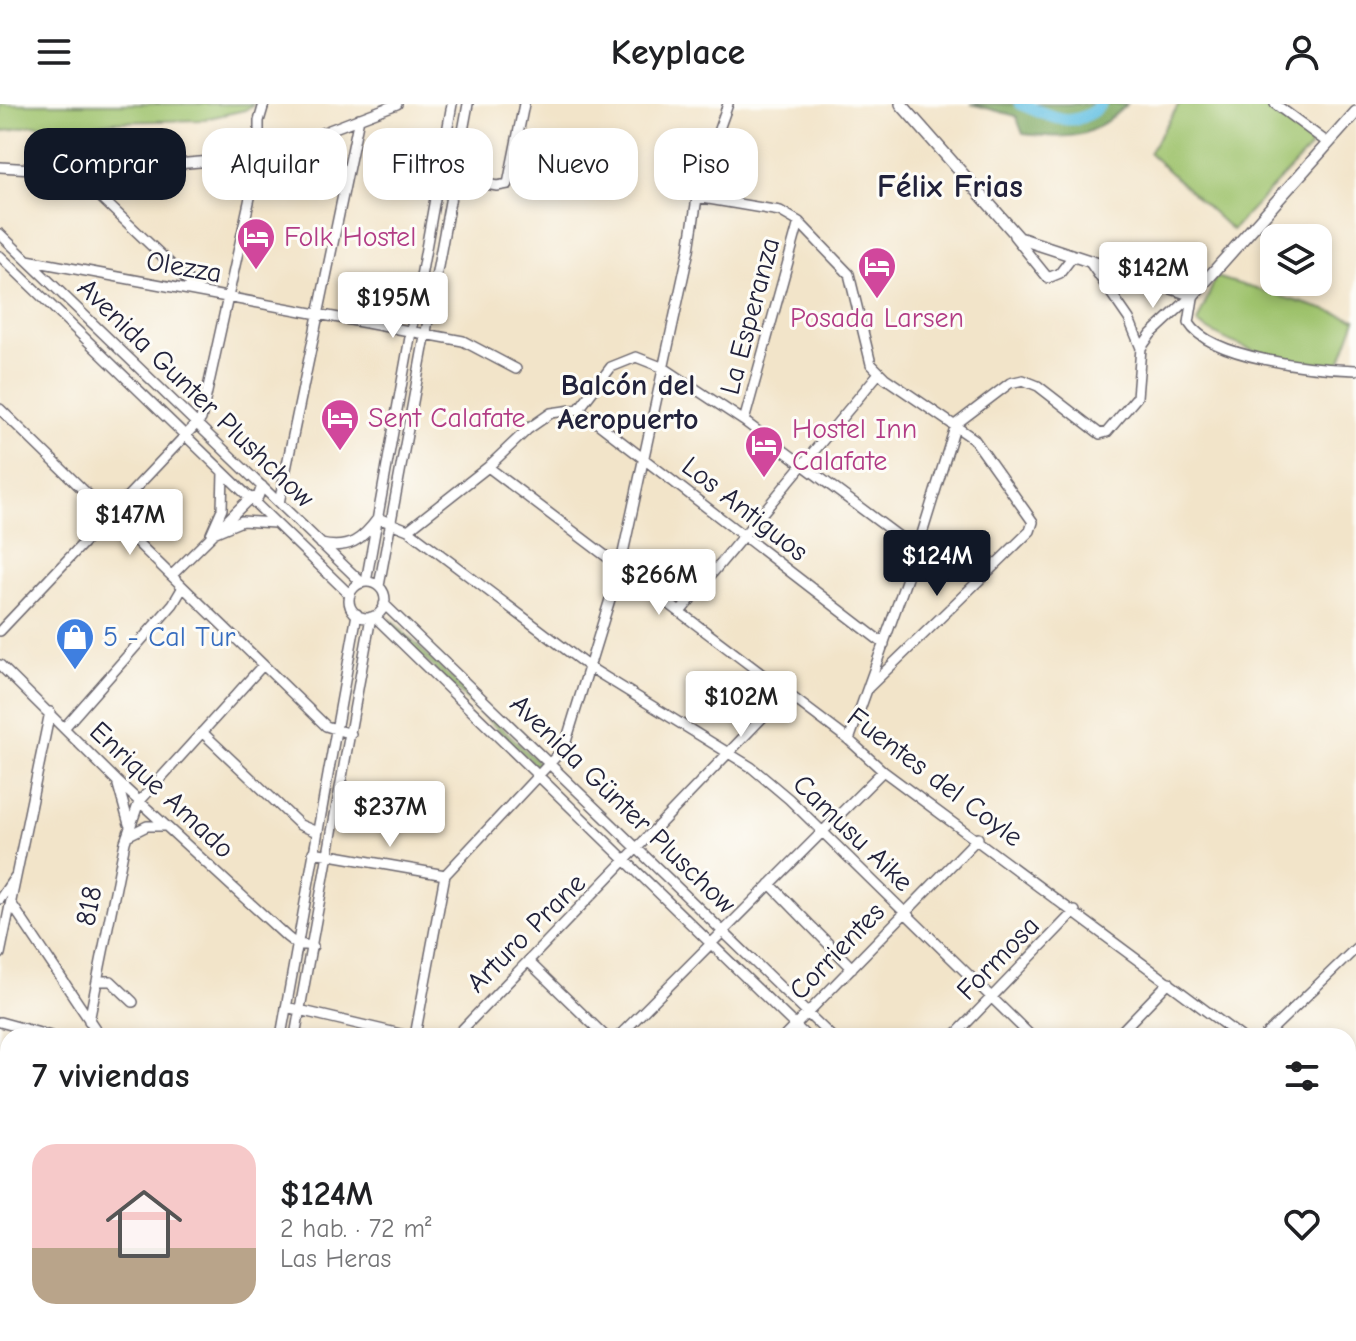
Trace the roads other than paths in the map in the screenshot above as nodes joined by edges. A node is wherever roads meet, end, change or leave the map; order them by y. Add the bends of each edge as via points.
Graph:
1 (264, 104) edge
2 (397, 104) edge
3 (452, 104) edge
4 (468, 104) edge
5 (524, 104) edge
6 (728, 104) edge
7 (901, 104) edge
8 (1275, 104) edge
9 (1356, 112) edge
10 (359, 118) junction
11 (259, 128) edge
12 (333, 128) edge
13 (463, 128) edge
14 (719, 128) edge
15 (1328, 143) junction
16 (0, 167) edge
17 (24, 169) edge
18 (493, 185) edge
19 (103, 200) edge
20 (250, 200) edge
21 (450, 200) edge
22 (696, 200) edge
23 (715, 200) edge
24 (433, 210) junction
25 (448, 213) junction
26 (799, 222) junction
27 (1007, 227) junction
28 (0, 234) edge
29 (9, 243) junction
30 (1073, 256) junction
31 (0, 257) edge
32 (27, 260) junction
33 (1089, 261) junction
34 (200, 292) junction
35 (1193, 295) junction
36 (229, 297) junction
37 (319, 314) junction
38 (411, 331) junction
39 (425, 334) junction
40 (110, 340) junction
41 (1141, 348) junction
42 (98, 351) junction
43 (664, 368) junction
44 (516, 369) dead end
45 (1356, 370) edge
46 (879, 373) junction
47 (0, 409) edge
48 (579, 409) junction
49 (744, 421) junction
50 (198, 424) junction
51 (956, 424) junction
52 (186, 436) junction
53 (644, 459) junction
54 (803, 464) junction
55 (243, 467) junction
56 (488, 467) junction
57 (223, 472) junction
58 (231, 480) junction
59 (262, 486) junction
60 (250, 498) junction
61 (279, 503) junction
62 (110, 516) junction
63 (378, 518) junction
64 (391, 521) junction
65 (277, 524) junction
66 (408, 530) junction
67 (211, 534) junction
68 (743, 536) junction
69 (321, 544) junction
70 (917, 550) junction
71 (620, 567) junction
72 (172, 575) junction
73 (364, 583) junction
74 (379, 586) junction
75 (183, 587) junction
76 (350, 595) junction
77 (384, 604) junction
78 (680, 612) junction
79 (357, 614) junction
80 (372, 617) junction
81 (0, 631) edge
82 (884, 644) junction
83 (0, 665) edge
84 (263, 665) junction
85 (589, 667) junction
86 (868, 688) junction
87 (786, 693) junction
88 (50, 712) junction
89 (64, 728) junction
90 (335, 731) junction
91 (202, 732) junction
92 (351, 734) junction
93 (849, 740) junction
94 (730, 751) junction
95 (551, 766) junction
96 (883, 771) junction
97 (540, 777) junction
98 (117, 781) junction
99 (139, 802) junction
100 (166, 827) junction
101 (822, 831) junction
102 (317, 832) junction
103 (128, 833) junction
104 (978, 838) junction
105 (637, 848) junction
106 (313, 852) junction
107 (330, 855) junction
108 (626, 860) junction
109 (17, 875) junction
110 (445, 875) junction
111 (770, 884) junction
112 (1, 891) edge
113 (11, 903) junction
114 (1075, 911) junction
115 (904, 914) junction
116 (3, 924) edge
117 (721, 930) junction
118 (710, 943) junction
119 (296, 944) junction
120 (313, 946) junction
121 (1356, 948) edge
122 (0, 954) edge
123 (528, 961) junction
124 (852, 968) junction
125 (97, 981) junction
126 (1169, 982) junction
127 (991, 997) junction
128 (133, 1002) dead end
129 (286, 1007) junction
130 (300, 1010) junction
131 (807, 1013) junction
132 (89, 1021) junction
133 (0, 1022) edge
134 (796, 1026) joint
135 (22, 1028) edge
136 (94, 1028) edge
137 (282, 1028) edge
138 (297, 1028) edge
139 (378, 1028) edge
140 (414, 1028) edge
141 (464, 1028) edge
142 (597, 1028) edge
143 (627, 1028) edge
144 (823, 1028) edge
145 (962, 1028) edge
146 (1023, 1028) edge
147 (1125, 1028) edge
148 (1229, 1028) edge
149 (1273, 1028) edge

1 - 11 street
2 - 10 street
3 - 24 street
4 - 13 street
5 - 18 street via 508,184
6 - 14 street
7 - 27 main road
8 - 15 street
9 - 15 main road
10 - 12 street
10 - 37 street
15 - 35 main road
16 - 17 street
19 - 34 street
20 - 36 street
21 - 25 street
22 - 43 street
23 - 26 street via 780,211
24 - 25 street
24 - 38 street
25 - 39 street
26 - 46 street via 849,274 867,356
26 - 49 street, La Esperanza
27 - 30 main road via 1025,241
27 - 30 street via 1048,278 1060,273
28 - 29 street, Avenida Gunter Plushchow
29 - 31 street
29 - 32 street, Avenida Gunter Plushchow
30 - 33 main road
31 - 42 street, Avenida Gunter Plushchow
32 - 34 street, Olezza
32 - 40 street, Avenida Gunter Plushchow
33 - 35 main road
33 - 41 street via 1129,319
34 - 36 street, Olezza
35 - 41 street
35 - 45 street via 1189,323 1203,339 1298,368
36 - 37 street, Olezza
36 - 50 street
37 - 38 street, Olezza
37 - 61 street
38 - 39 street, Olezza
38 - 63 street
39 - 44 street, Olezza via 463,341
39 - 64 street
40 - 42 street
40 - 50 street, Avenida Gunter Plushchow
41 - 51 street via 1137,397 1107,432 1100,434 1038,386 1015,380
42 - 52 street, Avenida Gunter Plushchow
43 - 48 street via 636,357 611,367
43 - 49 street
43 - 53 street
46 - 51 street
46 - 54 street
47 - 62 street
48 - 53 street, Los Antiguos
48 - 56 street via 551,413
49 - 54 street
50 - 52 street
50 - 55 street, Avenida Gunter Plushchow
51 - 70 street
51 - 86 street via 982,449 1031,517 1030,531
52 - 57 street, Avenida Gunter Plushchow
52 - 62 street
53 - 68 street, Los Antiguos
53 - 71 street
54 - 68 street
54 - 70 street
55 - 58 street via 233,469
55 - 59 street, Avenida Gunter Plushchow
56 - 66 street
56 - 71 street, Fuentes del Coyle
57 - 58 street, Avenida Gunter Plushchow
57 - 67 street via 222,509
58 - 60 street, Avenida Gunter Plushchow
59 - 60 street via 258,497
59 - 61 street, Avenida Gunter Plushchow
60 - 65 street, Avenida Gunter Plushchow
60 - 67 street
61 - 69 street, Avenida Gunter Plushchow
62 - 72 street
62 - 81 street
63 - 64 street, Camusu Aike
63 - 69 street via 361,539 343,547
63 - 73 street
64 - 66 street, Camusu Aike
64 - 74 street
65 - 67 street via 242,521
65 - 76 street, Avenida Gunter Plushchow
66 - 85 street, Camusu Aike
67 - 72 street
68 - 78 street
68 - 82 street, Los Antiguos
69 - 73 street, Avenida Gunter Plushchow
70 - 82 street
71 - 78 street, Fuentes del Coyle
71 - 85 street
72 - 75 street
73 - 74 street
73 - 76 street
74 - 77 street
75 - 84 street
75 - 89 street
76 - 79 street
77 - 80 street
77 - 95 street, Avenida Günter Pluschow
78 - 87 street, Fuentes del Coyle
79 - 80 street
79 - 90 street
80 - 92 street
80 - 97 street, Avenida Günter Pluschow
82 - 86 street
83 - 88 street, Enrique Amado
84 - 90 street
84 - 91 street
85 - 94 street, Camusu Aike
85 - 95 street via 564,748
86 - 93 street
87 - 93 street, Fuentes del Coyle
87 - 94 street, Arturo Prane
88 - 89 street, Enrique Amado
88 - 109 street
89 - 98 street, Enrique Amado
90 - 92 street
90 - 102 street
91 - 99 street
91 - 102 street via 300,825
92 - 107 street
93 - 96 street, Fuentes del Coyle
94 - 101 street, Camusu Aike
94 - 105 street, Arturo Prane
95 - 97 street
95 - 105 street, Avenida Günter Pluschow
96 - 101 street
96 - 104 street, Fuentes del Coyle
97 - 108 street, Avenida Günter Pluschow
97 - 110 street
98 - 99 street, Enrique Amado
98 - 103 street
99 - 100 street, Enrique Amado
99 - 103 street, 818
100 - 103 street
100 - 119 street, Enrique Amado
101 - 111 street
101 - 115 street, Camusu Aike
102 - 106 street
103 - 125 street, 818
104 - 114 street, Fuentes del Coyle
104 - 115 street, Corrientes
105 - 108 street, Arturo Prane
105 - 117 street, Avenida Günter Pluschow
106 - 107 street
106 - 119 street
107 - 110 street
107 - 120 street
108 - 118 street, Avenida Günter Pluschow
108 - 123 street, Arturo Prane
109 - 112 street
109 - 113 street
110 - 140 street
111 - 117 street
111 - 124 street
113 - 116 street
113 - 132 street
114 - 126 street, Fuentes del Coyle
114 - 127 street, Formosa
115 - 124 street, Corrientes
115 - 127 street, Camusu Aike
116 - 122 street
117 - 118 street
117 - 131 street, Avenida Günter Pluschow
118 - 134 street, Avenida Günter Pluschow
118 - 143 street
119 - 120 street
119 - 129 street
120 - 130 street
121 - 149 street
123 - 141 street, Arturo Prane
123 - 142 street
124 - 131 street, Corrientes
125 - 128 street via 111,981
125 - 132 street, 818
126 - 147 street
126 - 148 street, Fuentes del Coyle
127 - 145 street, Formosa
127 - 146 street, Camusu Aike
129 - 130 street
129 - 137 street
130 - 138 street
130 - 139 street
131 - 134 street, Corrientes
131 - 144 street, Avenida Günter Pluschow
132 - 136 street
133 - 135 street

